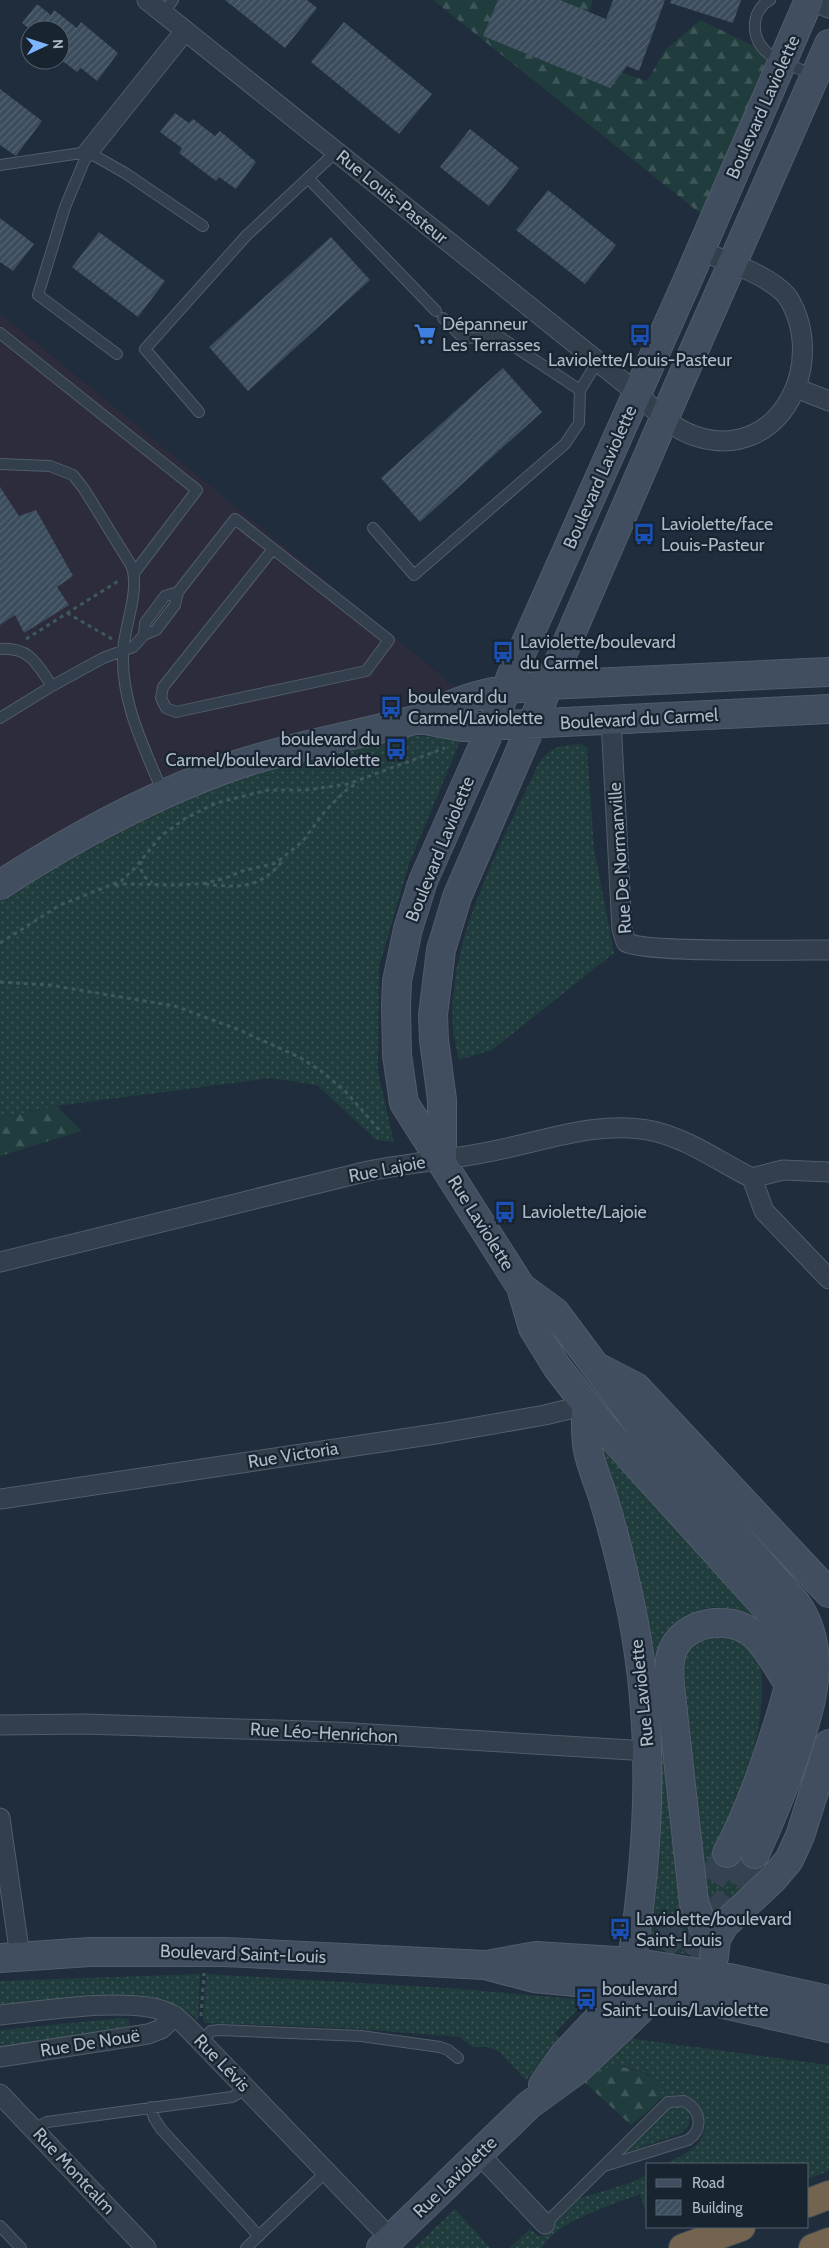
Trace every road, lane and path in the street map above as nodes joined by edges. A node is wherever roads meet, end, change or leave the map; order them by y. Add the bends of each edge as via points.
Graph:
1 (147, 0) edge
2 (770, 0) edge
3 (809, 0) edge
4 (168, 6) edge
5 (829, 8) edge
6 (185, 30) junction
7 (829, 44) edge
8 (782, 62) junction
9 (815, 75) junction
10 (88, 152) junction
11 (336, 152) junction
12 (0, 164) edge
13 (308, 178) junction
14 (203, 226) dead end
15 (700, 250) junction
16 (732, 264) junction
17 (0, 333) edge
18 (117, 354) dead end
19 (598, 361) junction
20 (580, 390) junction
21 (801, 390) junction
22 (637, 393) junction
23 (829, 402) edge
24 (199, 412) dead end
25 (664, 420) junction
26 (0, 464) edge
27 (373, 528) dead end
28 (273, 549) junction
29 (134, 573) junction
30 (67, 613) junction
31 (0, 649) edge
32 (20, 650) junction
33 (123, 652) junction
34 (829, 672) edge
35 (548, 685) junction
36 (52, 686) junction
37 (506, 690) junction
38 (829, 709) edge
39 (0, 718) edge
40 (420, 719) junction
41 (610, 720) junction
42 (530, 725) junction
43 (492, 726) junction
44 (453, 749) dead end
45 (361, 780) junction
46 (163, 794) junction
47 (287, 855) junction
48 (141, 860) junction
49 (155, 884) junction
50 (202, 884) junction
51 (0, 885) edge
52 (109, 887) junction
53 (0, 943) edge
54 (829, 950) edge
55 (0, 982) edge
56 (381, 1132) dead end
57 (442, 1159) junction
58 (829, 1172) edge
59 (752, 1178) junction
60 (0, 1262) edge
61 (829, 1279) edge
62 (521, 1287) junction
63 (594, 1365) junction
64 (586, 1405) junction
65 (0, 1499) edge
66 (828, 1590) edge
67 (788, 1684) junction
68 (0, 1725) edge
69 (829, 1744) edge
70 (648, 1751) junction
71 (0, 1818) edge
72 (727, 1853) tunnel mouth
73 (755, 1854) tunnel mouth
74 (716, 1940) junction
75 (10, 1957) edge
76 (204, 1974) dead end
77 (708, 1987) junction
78 (628, 1991) junction
79 (829, 2000) edge
80 (0, 2015) edge
81 (175, 2016) junction
82 (201, 2017) dead end
83 (829, 2028) edge
84 (201, 2041) junction
85 (0, 2057) edge
86 (458, 2058) dead end
87 (246, 2089) junction
88 (0, 2094) edge
89 (151, 2107) junction
90 (34, 2129) junction
91 (479, 2154) junction
92 (604, 2166) junction
93 (326, 2172) junction
94 (829, 2195) edge
95 (809, 2203) edge
96 (545, 2224) joint
97 (0, 2226) edge
98 (738, 2228) edge
99 (259, 2236) junction
100 (829, 2242) edge
101 (386, 2243) edge
102 (21, 2248) edge
103 (146, 2248) edge
104 (246, 2248) edge
105 (684, 2248) edge
106 (813, 2248) edge

1 - 4 street, Rue Louis-Pasteur
2 - 8 lane via 759,11 755,31 763,50
3 - 5 street
3 - 8 main road, Boulevard Laviolette
4 - 6 street, Rue Louis-Pasteur
6 - 10 street
6 - 11 street, Rue Louis-Pasteur
7 - 9 main road, Boulevard Laviolette
8 - 9 lane
8 - 15 main road, Boulevard Laviolette
9 - 16 main road, Boulevard Laviolette
10 - 12 lane
10 - 14 lane
10 - 18 lane via 65,207 38,296
11 - 13 lane
11 - 19 street, Rue Louis-Pasteur
13 - 20 lane via 463,338 500,337
13 - 24 lane via 246,236 145,349
15 - 16 street, Rue Louis-Pasteur
15 - 22 main road, Boulevard Laviolette
16 - 21 street, Rue Louis-Pasteur via 776,286 798,313 809,347 807,375
16 - 25 main road, Boulevard Laviolette
17 - 29 lane via 197,490
19 - 20 lane
19 - 22 street, Rue Louis-Pasteur
20 - 27 lane via 579,422 565,444 414,575
21 - 23 street
21 - 25 street, Rue Louis-Pasteur via 777,422 752,436 739,439 697,437
22 - 25 street, Rue Louis-Pasteur
22 - 37 main road, Boulevard Laviolette
25 - 35 main road, Boulevard Laviolette
26 - 29 lane via 50,466 73,475
28 - 28 lane via 164,687 161,698 166,708 176,712 366,671 389,640
28 - 33 lane via 235,520 178,592 175,605 156,630
29 - 30 path
29 - 33 lane
30 - 32 path via 26,639
30 - 33 path via 111,638
31 - 32 lane
32 - 36 lane via 33,658
33 - 36 lane via 103,658
33 - 46 lane via 126,699
34 - 35 main road, Boulevard du Carmel
35 - 37 main road, Boulevard du Carmel
35 - 42 main road, Boulevard Laviolette
36 - 39 lane
37 - 40 main road, Boulevard du Carmel via 467,698
37 - 43 main road, Boulevard Laviolette
38 - 41 main road, Boulevard du Carmel
40 - 43 main road, Boulevard du Carmel via 463,727
40 - 46 main road, Boulevard du Carmel via 259,758
41 - 42 main road, Boulevard du Carmel
41 - 54 street, Rue De Normanville via 622,929 626,942 638,947
42 - 43 main road, Boulevard du Carmel
42 - 57 main road, Boulevard Laviolette via 472,858 441,950 433,1015 442,1100
43 - 57 main road, Boulevard Laviolette via 423,881 408,929 398,981 397,1055 404,1103
44 - 45 path via 446,747
45 - 47 path via 325,811 303,841
45 - 48 path via 325,789 268,790 216,803 168,830
46 - 51 main road, Boulevard du Carmel via 91,830
47 - 50 path via 270,865 242,870
47 - 50 path via 271,874 260,881 235,888
48 - 49 path via 140,868 145,878
48 - 52 path via 122,881
49 - 50 path
49 - 52 path
52 - 53 path via 60,905
55 - 56 path via 49,984 175,1006 237,1029 299,1057 321,1071 345,1091
57 - 59 street, Rue Lajoie via 593,1129 635,1128 680,1140
57 - 60 street, Rue Lajoie via 368,1171
57 - 62 main road, Rue Laviolette
58 - 59 street via 782,1170
59 - 61 street via 764,1212
62 - 63 main road, Rue Laviolette via 555,1312
62 - 64 main road, Rue Laviolette via 533,1328
63 - 66 main road, Rue Laviolette via 636,1387
63 - 73 main road, Rue Laviolette via 640,1426 796,1603 811,1634 816,1662 813,1699 782,1792
64 - 65 street, Rue Victoria via 442,1433
64 - 67 main road, Rue Laviolette via 772,1614 789,1648
64 - 70 main road, Rue Laviolette via 587,1450 612,1527 633,1620
67 - 72 main road, Rue Laviolette via 759,1779
67 - 74 main road via 758,1639 747,1630 731,1624 716,1622 692,1630 678,1642 670,1660 670,1686 694,1903 703,1926
68 - 70 street, Rue Léo-Henrichon via 84,1724 337,1732
69 - 74 main road via 800,1836 789,1860 729,1920
70 - 78 main road, Rue Laviolette via 645,1856
71 - 75 street
74 - 77 main road
75 - 78 main road, Boulevard Saint-Louis via 119,1952 230,1952 485,1965 534,1978
76 - 82 path
77 - 78 main road, Boulevard Saint-Louis
77 - 79 main road, Boulevard Saint-Louis
77 - 83 main road, Boulevard Saint-Louis
78 - 91 main road, Rue Laviolette via 564,2056 529,2105
80 - 81 street, Rue Lévis via 123,2005 156,2008
81 - 84 street, Rue Lévis
81 - 85 street, Rue De Nouë via 161,2029 148,2034
84 - 86 lane via 219,2030 337,2034 440,2047
84 - 87 street, Rue Lévis
87 - 89 lane via 232,2097
87 - 93 street, Rue Lévis
88 - 90 street, Rue Montcalm
89 - 90 lane via 47,2122
89 - 99 lane via 160,2129
90 - 103 street, Rue Montcalm
91 - 96 street
91 - 101 main road, Rue Laviolette
92 - 92 lane via 688,2140 698,2127 695,2110 684,2101 668,2102
92 - 96 lane
93 - 99 lane
93 - 101 street, Rue Lévis
94 - 95 highway
97 - 102 lane
98 - 105 highway
99 - 104 lane
100 - 106 highway

